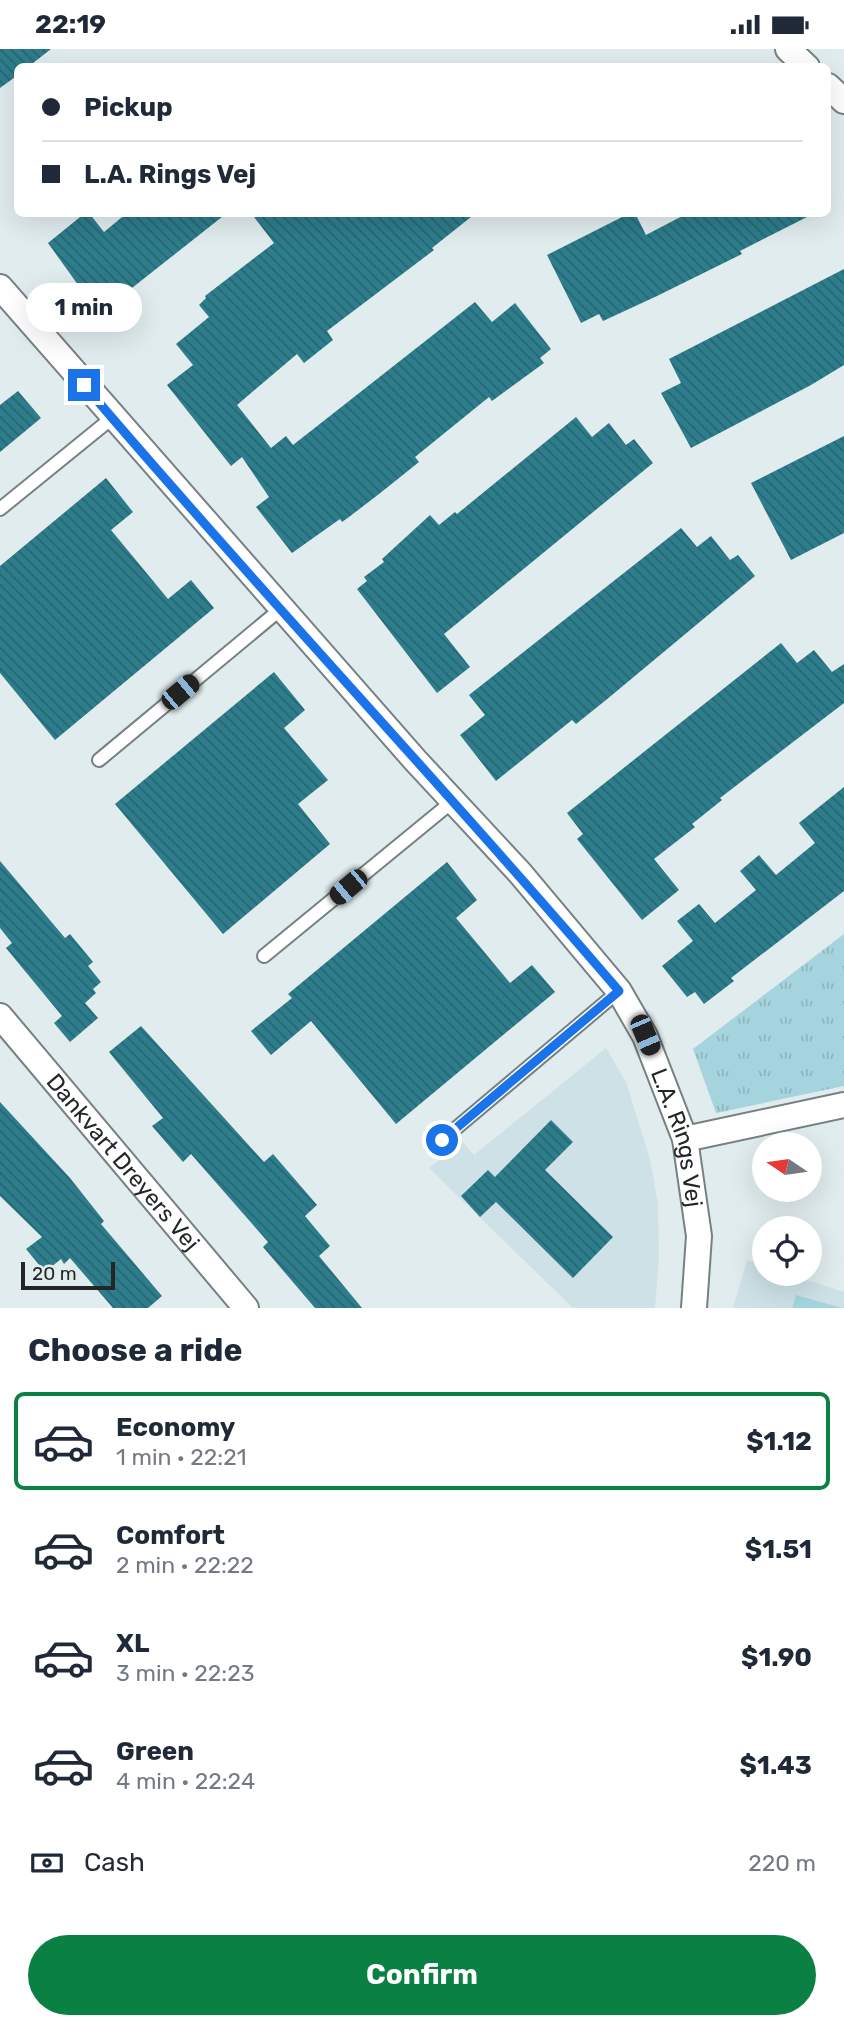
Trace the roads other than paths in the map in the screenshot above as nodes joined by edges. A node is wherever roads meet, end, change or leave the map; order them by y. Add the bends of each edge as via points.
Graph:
1 (788, 49) edge
2 (803, 63) edge
3 (831, 89) edge
4 (844, 101) edge
5 (0, 287) edge
6 (112, 418) junction
7 (0, 509) edge
8 (282, 608) junction
9 (99, 760) dead end
10 (453, 801) junction
11 (264, 956) dead end
12 (619, 991) junction
13 (0, 1016) edge
14 (844, 1105) edge
15 (685, 1139) junction
16 (442, 1140) dead end
17 (246, 1308) edge
18 (694, 1308) edge

1 - 2 street
3 - 4 street
5 - 6 street, L.A. Rings Vej
6 - 7 lane
6 - 8 street, L.A. Rings Vej
8 - 9 lane
8 - 10 street, L.A. Rings Vej
10 - 11 lane
10 - 12 street, L.A. Rings Vej
12 - 15 street, L.A. Rings Vej via 645,1035
12 - 16 lane
13 - 17 street, Dankvart Dreyers Vej
14 - 15 street
15 - 18 street, L.A. Rings Vej via 699,1236

